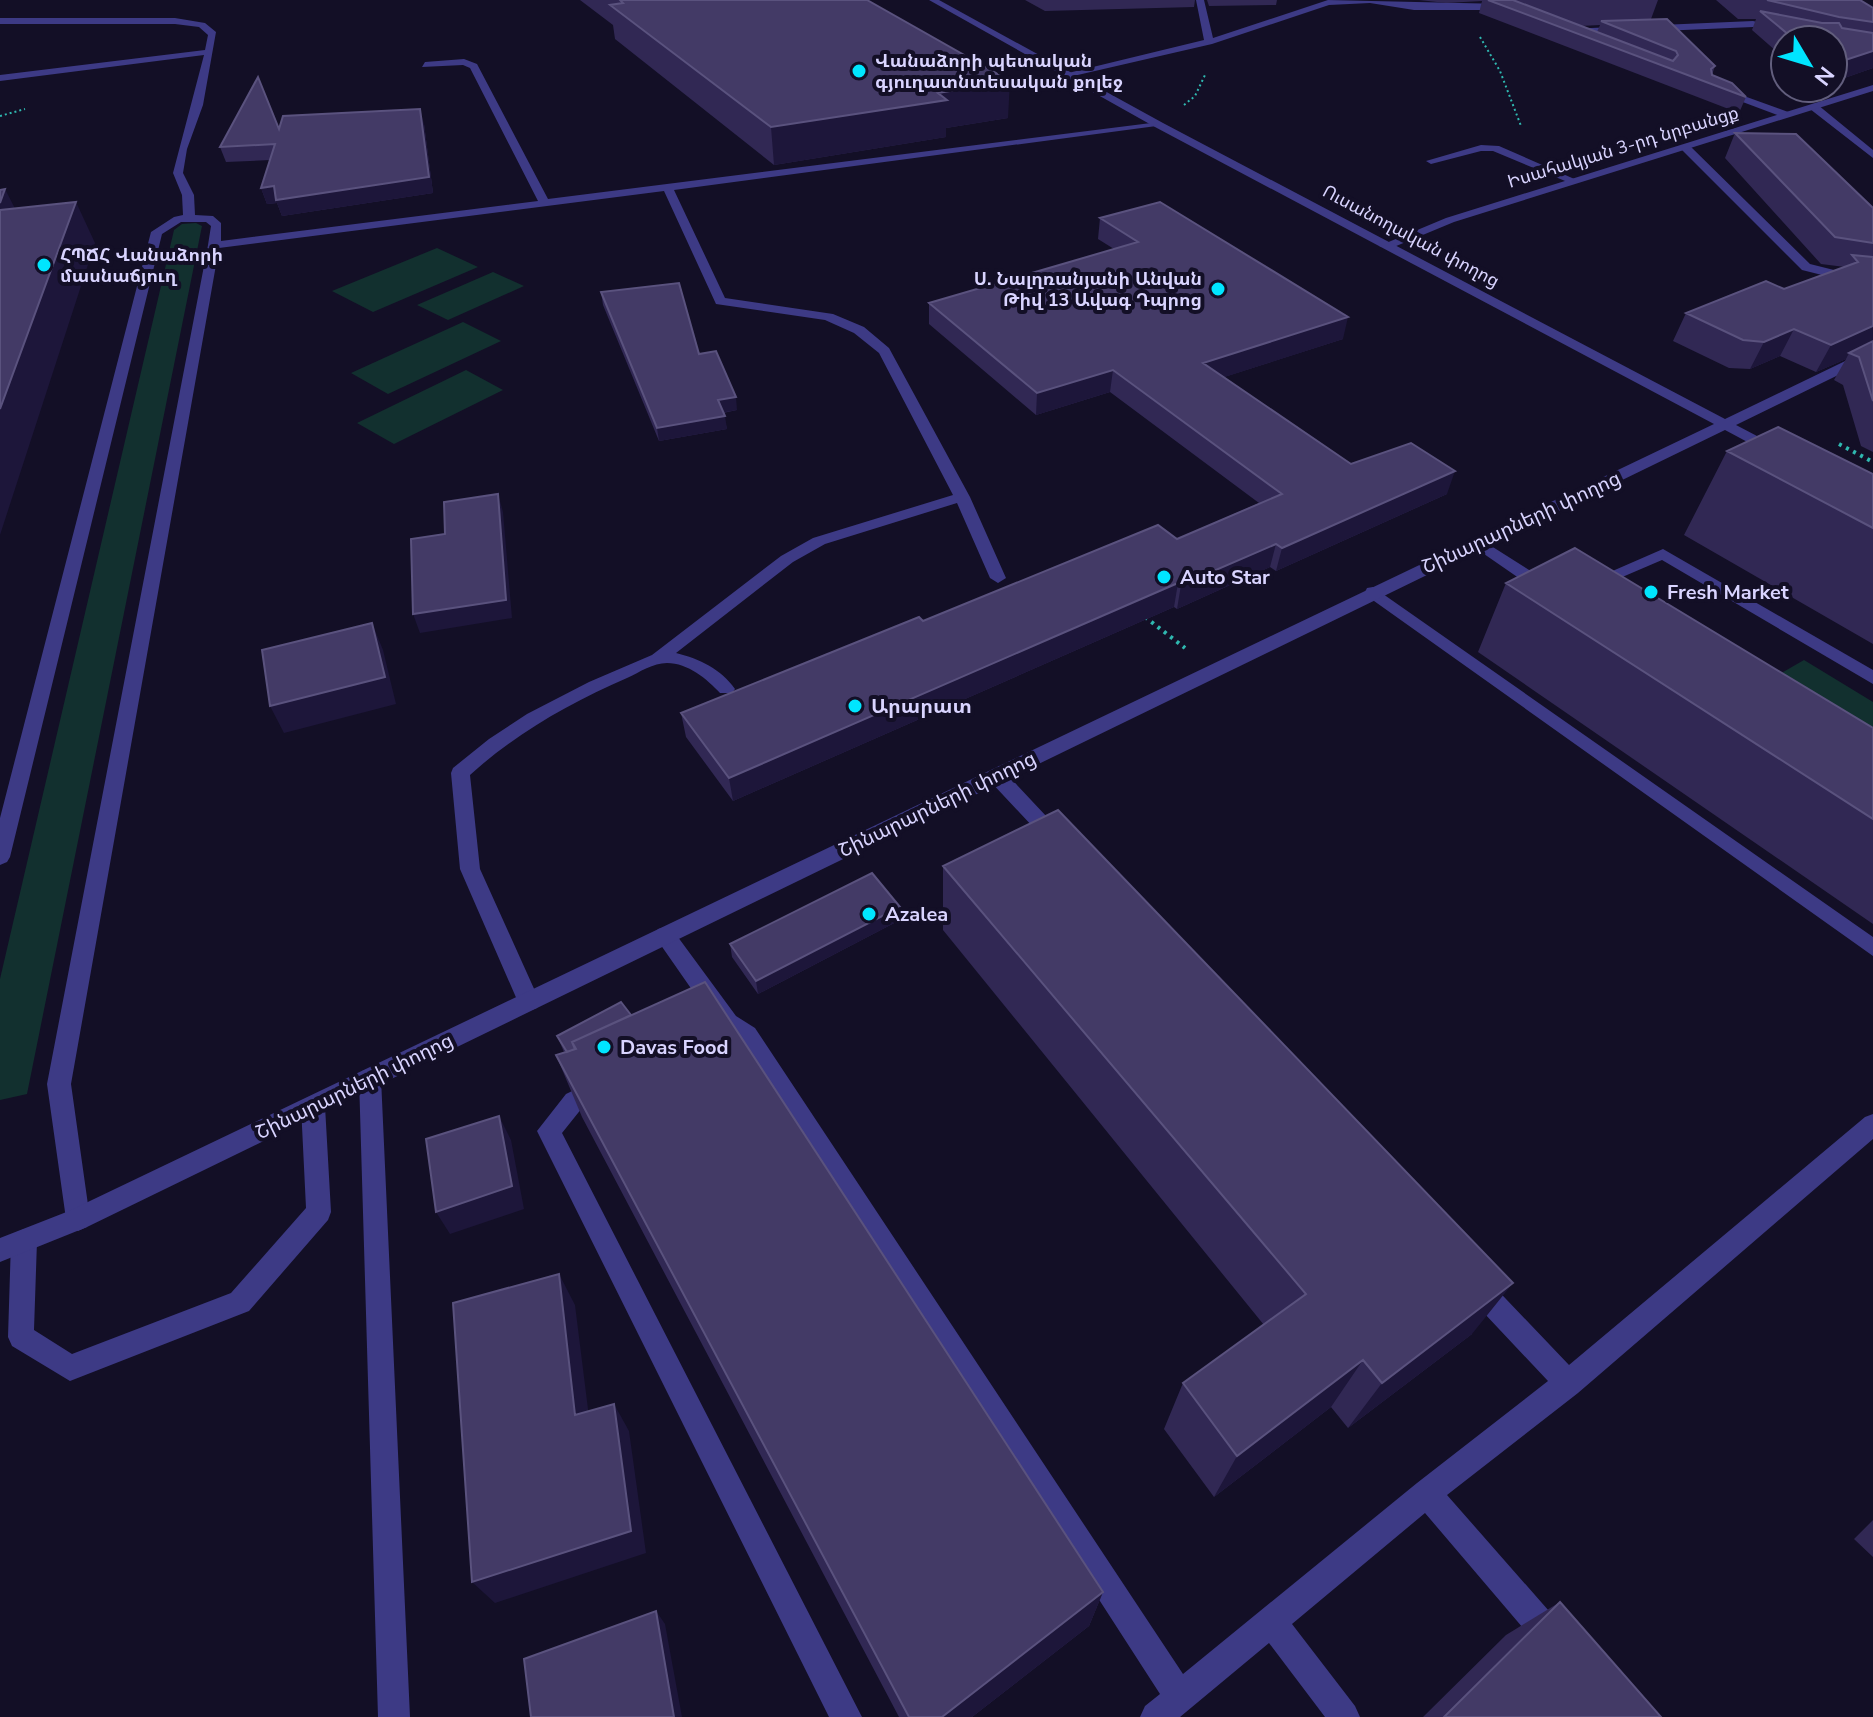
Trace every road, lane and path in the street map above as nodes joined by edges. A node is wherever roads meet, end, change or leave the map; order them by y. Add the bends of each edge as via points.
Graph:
1 (933, 0) edge
2 (1200, 0) edge
3 (1446, 9) junction
4 (1514, 11) edge
5 (0, 21) edge
6 (1554, 26) edge
7 (1769, 28) edge
8 (1567, 32) junction
9 (1209, 42) junction
10 (1597, 43) edge
11 (209, 52) junction
12 (425, 65) dead end
13 (1069, 74) junction
14 (0, 78) edge
15 (1711, 87) edge
16 (1873, 88) edge
17 (1814, 107) junction
18 (1787, 115) junction
19 (1159, 125) junction
20 (1685, 147) junction
21 (1873, 155) edge
22 (1431, 161) dead end
23 (1535, 163) junction
24 (1574, 181) junction
25 (667, 186) junction
26 (544, 202) junction
27 (189, 217) junction
28 (214, 245) junction
29 (1385, 246) junction
30 (1873, 278) edge
31 (1873, 353) edge
32 (1725, 426) junction
33 (1839, 444) dead end
34 (1794, 461) edge
35 (1873, 462) edge
36 (962, 497) junction
37 (1477, 542) junction
38 (998, 578) dead end
39 (1373, 592) junction
40 (1139, 612) edge
41 (658, 658) junction
42 (1214, 670) junction
43 (1873, 678) edge
44 (726, 689) dead end
45 (996, 775) junction
46 (1071, 855) edge
47 (0, 857) edge
48 (665, 935) junction
49 (1873, 948) edge
50 (529, 1002) junction
51 (728, 1023) junction
52 (700, 1037) edge
53 (370, 1078) junction
54 (616, 1080) edge
55 (313, 1106) junction
56 (1873, 1124) edge
57 (78, 1219) junction
58 (12, 1246) edge
59 (1459, 1267) edge
60 (1568, 1383) junction
61 (1427, 1493) junction
62 (1272, 1622) junction
63 (1569, 1658) edge
64 (1180, 1697) junction
65 (394, 1717) edge
66 (846, 1717) edge
67 (1156, 1717) edge
68 (1344, 1717) edge

1 - 13 street, Ուսանողական փողոց
2 - 9 street
3 - 4 street via 1501,5
3 - 9 street via 1370,0 1328,3
3 - 23 path via 1475,27 1500,71
5 - 11 street via 202,25 213,34
6 - 8 street
7 - 8 street
8 - 10 street
9 - 13 street
9 - 19 path via 1207,71 1195,96
11 - 14 street
11 - 27 street via 178,173 188,195
12 - 26 street via 474,66
13 - 19 street, Ուսանողական փողոց
15 - 18 street
16 - 17 street, Իսահակյան 3-րդ նրբանցք
17 - 18 street, Իսահակյան 3-րդ նրբանցք
17 - 21 street
18 - 20 street, Իսահակյան 3-րդ նրբանցք
19 - 25 street
19 - 29 street, Ուսանողական փողոց
20 - 24 street, Իսահակյան 3-րդ նրբանցք
20 - 30 street via 1806,267
22 - 23 street via 1495,148
23 - 24 street
24 - 29 street, Իսահակյան 3-րդ նրբանցք
25 - 26 street
25 - 36 street via 720,301 828,317 859,330 884,351
26 - 28 street
27 - 28 street via 216,221
27 - 47 street via 157,232
28 - 57 street via 59,1084
29 - 32 street, Ուսանողական փողոց
31 - 32 street, Շինարարների փողոց
32 - 34 street, Ուսանողական փողոց
32 - 37 street, Շինարարների փողոց
33 - 35 path
36 - 38 street
36 - 41 street via 819,541 787,559
37 - 39 street, Շինարարների փողոց
37 - 43 street via 1566,595 1663,554
39 - 42 street, Շինարարների փողոց
39 - 49 street
40 - 42 path
41 - 44 street via 698,666
41 - 50 street via 570,697 490,744 460,773 470,869
42 - 45 street, Շինարարների փողոց
45 - 46 street
45 - 48 street, Շինարարների փողոց
48 - 50 street, Շինարարների փողոց
48 - 51 street
50 - 53 street, Շինարարների փողոց
51 - 52 street
51 - 64 street via 747,1035
53 - 55 street, Շինարարների փողոց
53 - 65 street
54 - 66 street via 574,1101 549,1131
55 - 57 street, Շինարարների փողոց
55 - 58 street via 319,1212 240,1302 70,1368 21,1337
56 - 60 street
57 - 58 street, Շինարարների փողոց
59 - 60 street
60 - 61 street
61 - 62 street
61 - 63 street
62 - 64 street
62 - 68 street
64 - 67 street

